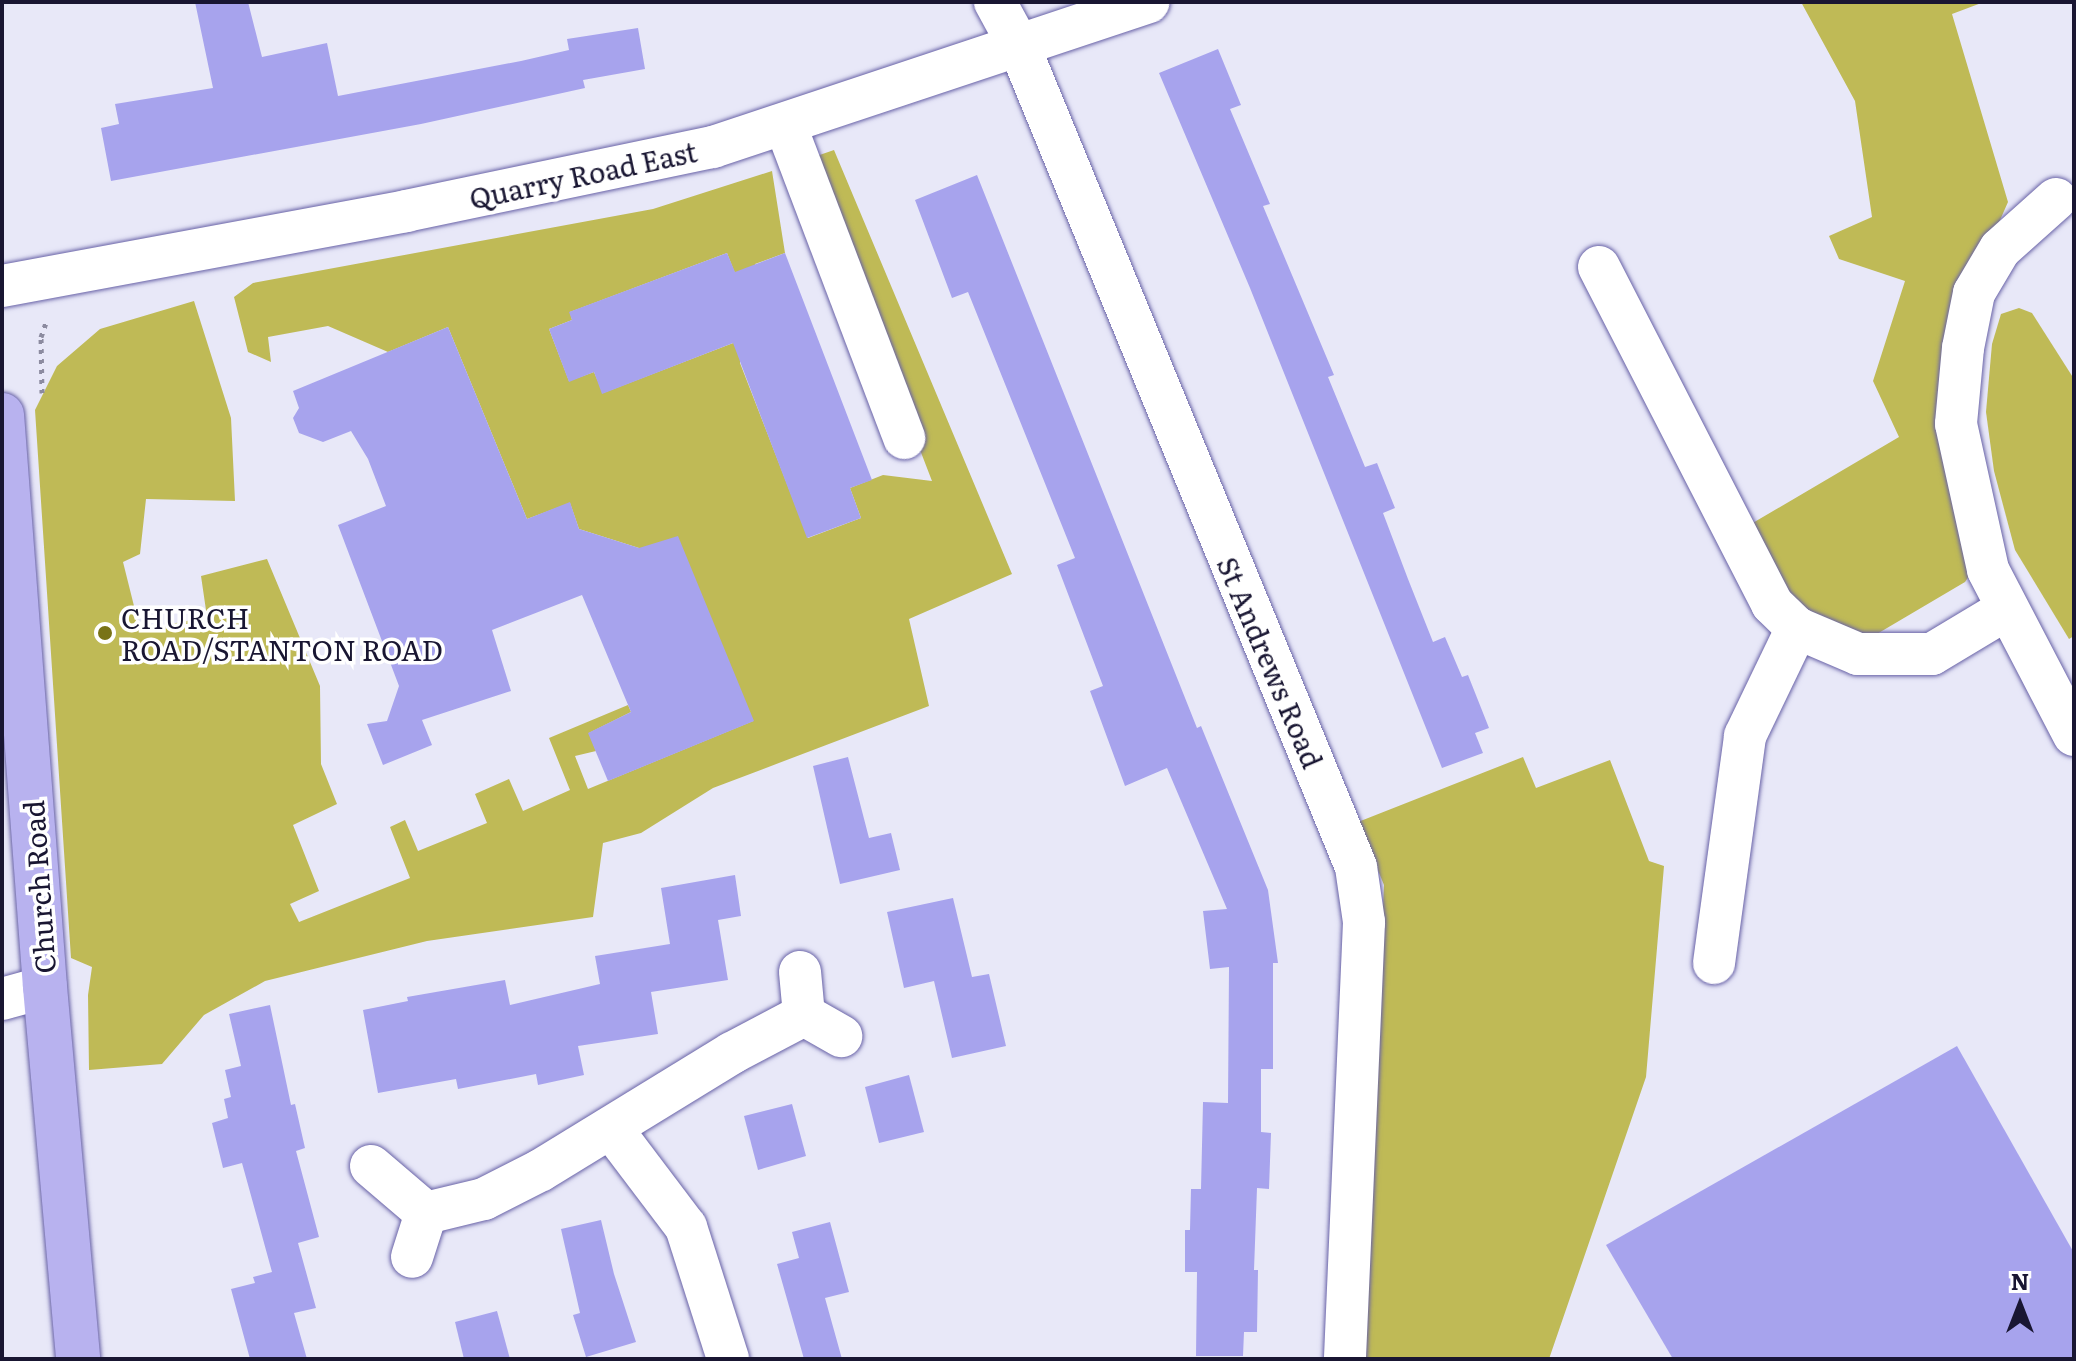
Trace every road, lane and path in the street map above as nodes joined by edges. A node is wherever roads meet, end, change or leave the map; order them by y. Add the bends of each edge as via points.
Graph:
1 (995, 2) edge
2 (1149, 2) edge
3 (1019, 46) junction
4 (785, 124) junction
5 (2056, 199) dead end
6 (1599, 267) dead end
7 (2, 286) edge
8 (58, 314) dead end
9 (15, 405) edge
10 (904, 438) dead end
11 (2007, 609) junction
12 (1797, 628) junction
13 (2074, 735) edge
14 (1714, 963) dead end
15 (800, 972) dead end
16 (45, 987) junction
17 (2, 999) edge
18 (804, 1015) junction
19 (841, 1036) dead end
20 (611, 1128) junction
21 (371, 1166) dead end
22 (426, 1213) junction
23 (412, 1257) dead end
24 (78, 1359) edge
25 (728, 1359) edge
26 (1345, 1359) edge

1 - 3 street, St Andrews Road
2 - 3 street, Quarry Road East
3 - 4 street, Quarry Road East
3 - 26 street, St Andrews Road via 1356,867 1364,922
4 - 7 street, Quarry Road East via 713,147 406,211
4 - 10 street
5 - 11 street via 2000,249 1974,293 1963,348 1956,424 1988,570
6 - 12 street via 1772,604
8 - 9 path via 48,318 41,337 42,394
9 - 16 main road, Church Road
11 - 12 street via 1932,654 1858,654
11 - 13 street
12 - 14 street via 1745,736
15 - 18 street
16 - 17 street
16 - 24 main road, Church Road
18 - 19 street
18 - 20 street
20 - 22 street via 484,1199
20 - 25 street via 686,1227
21 - 22 street
22 - 23 street

